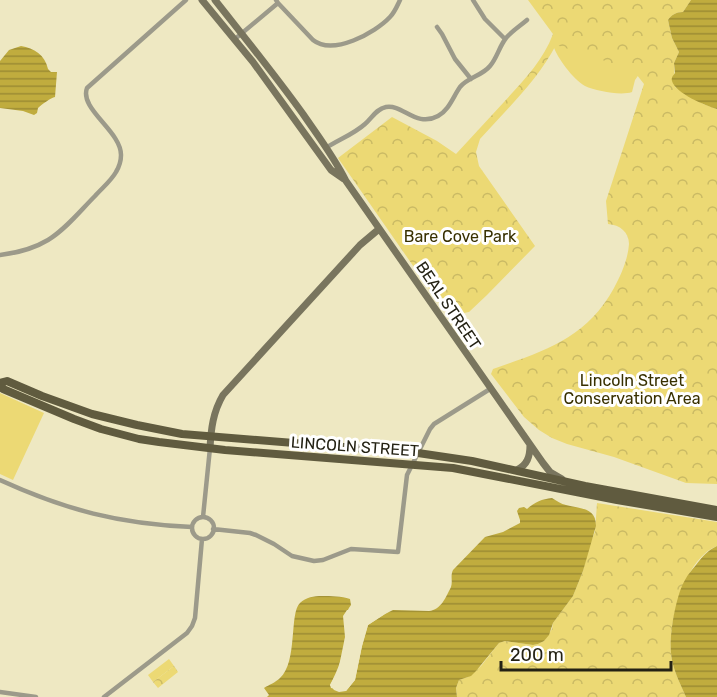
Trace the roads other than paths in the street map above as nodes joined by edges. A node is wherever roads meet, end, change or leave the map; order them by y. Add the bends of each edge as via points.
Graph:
1 (186, 0) edge
2 (202, 0) edge
3 (214, 0) edge
4 (400, 0) edge
5 (473, 0) edge
6 (277, 2) edge
7 (526, 20) dead end
8 (436, 27) dead end
9 (241, 33) junction
10 (235, 39) junction
11 (505, 39) junction
12 (471, 79) junction
13 (326, 147) junction
14 (318, 152) junction
15 (346, 181) junction
16 (379, 229) junction
17 (0, 255) edge
18 (0, 383) edge
19 (490, 389) junction
20 (211, 437) junction
21 (530, 445) junction
22 (210, 448) junction
23 (418, 453) junction
24 (412, 464) junction
25 (516, 470) junction
26 (0, 480) edge
27 (564, 481) junction
28 (717, 510) edge
29 (717, 517) edge
30 (203, 518) junction
31 (192, 527) junction
32 (213, 529) junction
33 (202, 539) junction
34 (0, 692) edge
35 (36, 697) edge
36 (105, 697) edge

1 - 17 street via 85,92 86,101 121,150 114,176 54,236 36,246
2 - 10 street, BEAL STREET
3 - 9 street, BEAL STREET
4 - 6 street via 382,24 333,46 318,44
5 - 11 street
6 - 9 street
7 - 11 street
8 - 12 street
9 - 10 street
9 - 13 street, BEAL STREET
10 - 14 street, BEAL STREET
11 - 12 street via 490,66
12 - 13 street via 460,87 439,116 416,118 384,107 363,126
13 - 14 street
13 - 15 street, BEAL STREET
14 - 15 street, BEAL STREET via 331,170
15 - 16 street, BEAL STREET
16 - 19 street, BEAL STREET
16 - 20 street via 223,395 216,408
18 - 20 main road, LINCOLN STREET via 7,381 115,420
18 - 22 main road, LINCOLN STREET via 3,389 23,399 101,429 139,439
19 - 21 street, BEAL STREET
19 - 23 street via 434,424
20 - 22 street
20 - 23 main road, LINCOLN STREET
21 - 25 street via 527,461
21 - 27 street, BEAL STREET via 550,472
22 - 24 main road, LINCOLN STREET
22 - 30 street
23 - 24 street
23 - 25 main road, LINCOLN STREET
24 - 29 main road, LINCOLN STREET via 477,472
24 - 32 street via 407,475 398,552 351,549 314,561 292,556 256,535
25 - 27 main road, LINCOLN STREET
26 - 31 street via 93,515
27 - 28 main road, LINCOLN STREET
30 - 31 street
30 - 32 street via 210,520
31 - 33 street via 195,536
32 - 33 street via 211,535
33 - 36 street via 192,626
34 - 35 street

